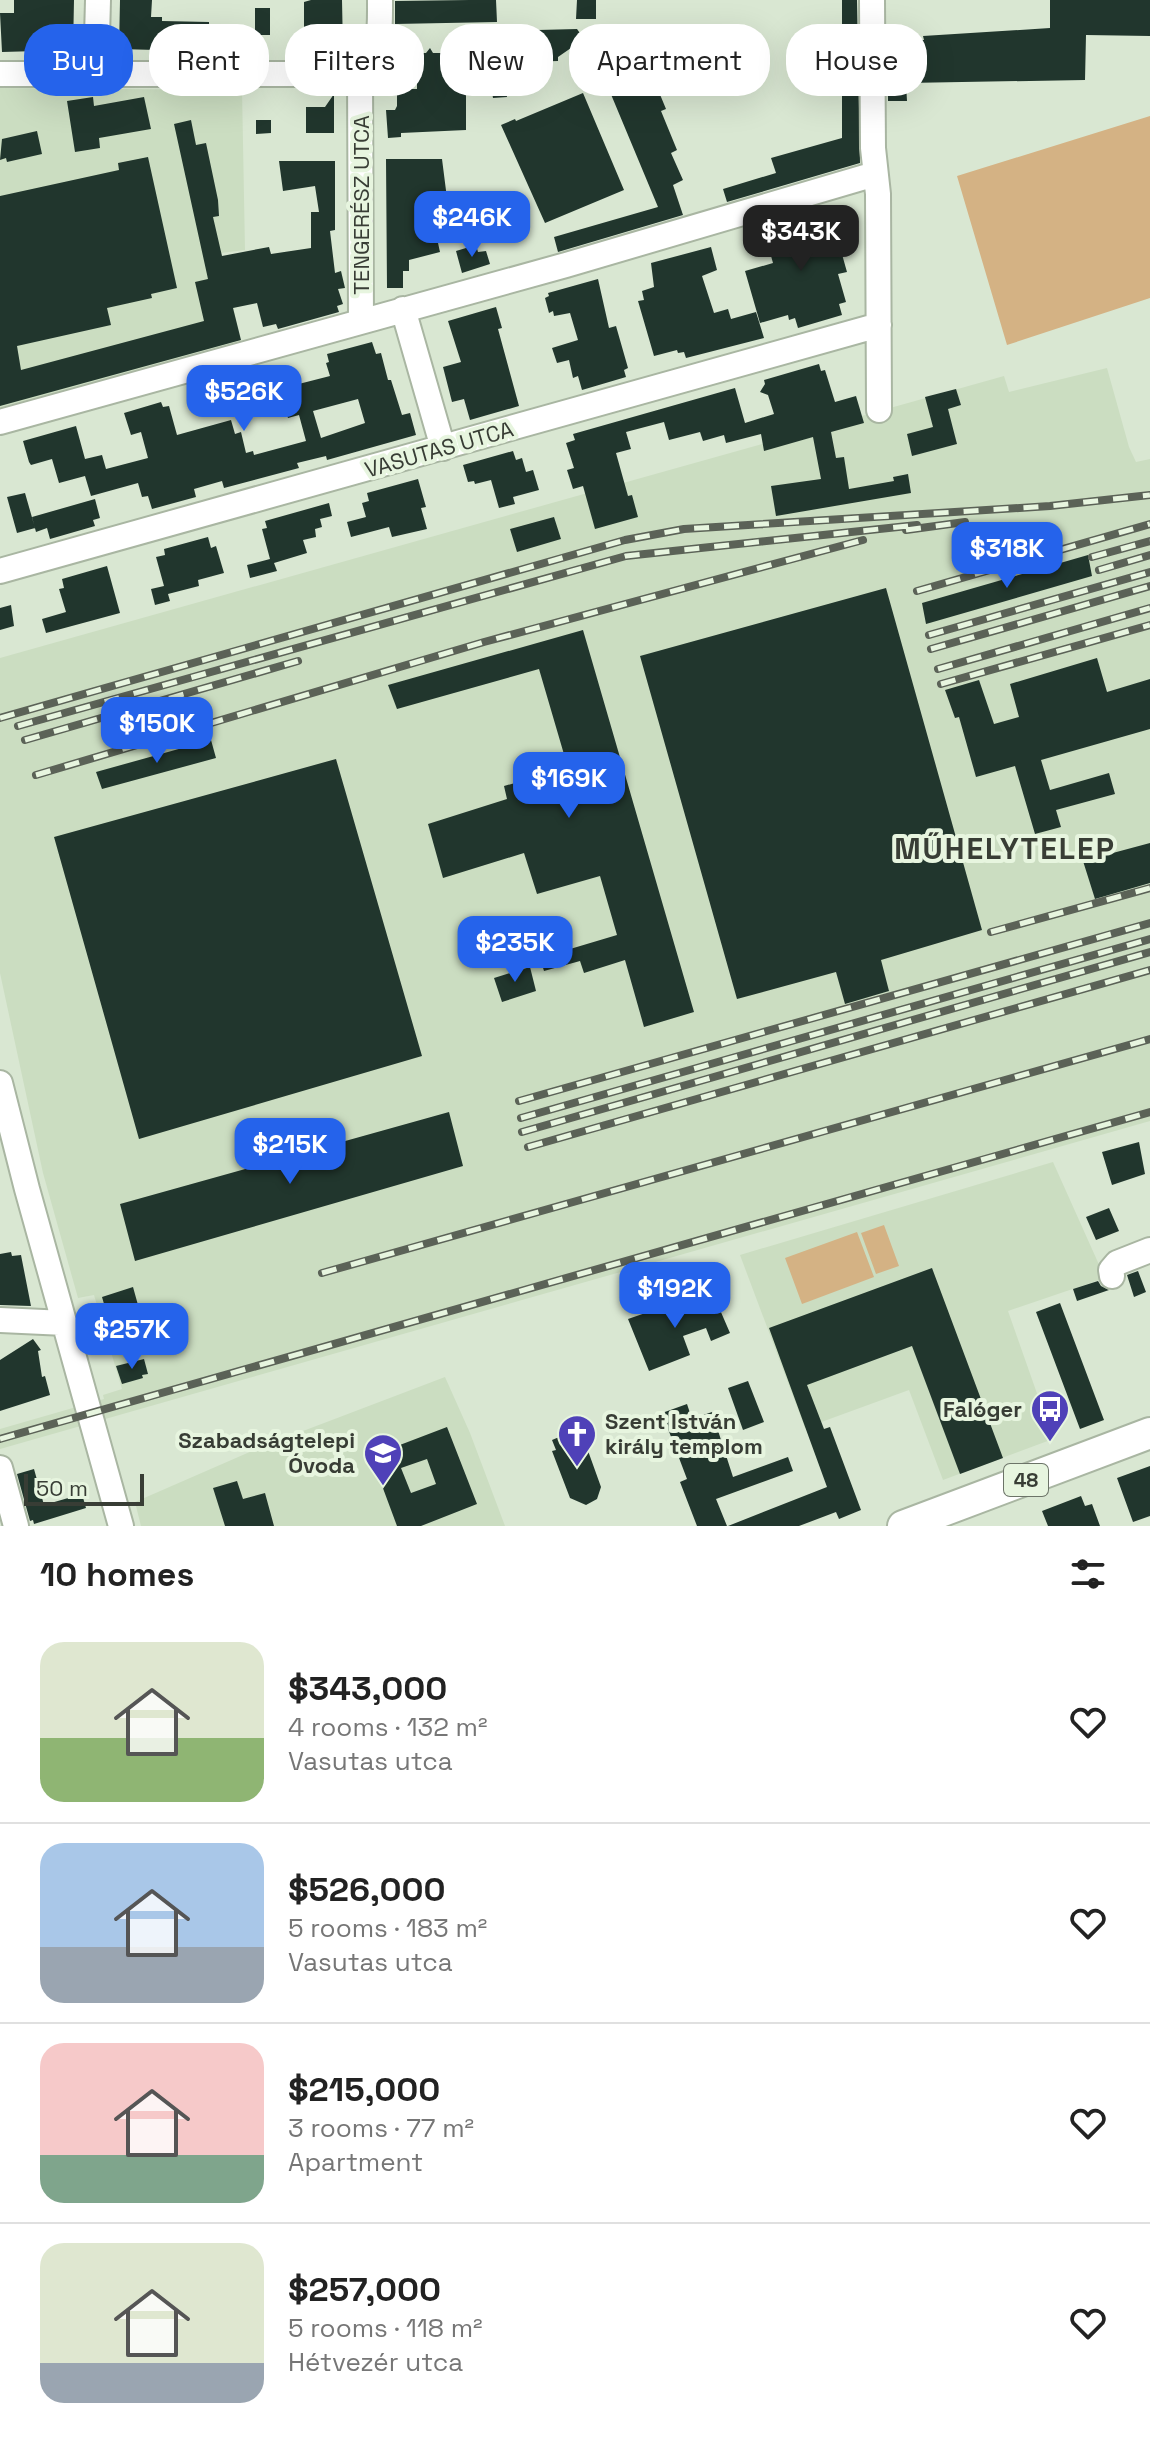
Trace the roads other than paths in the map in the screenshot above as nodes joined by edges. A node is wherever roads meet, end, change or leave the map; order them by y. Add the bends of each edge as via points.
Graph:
1 (98, 0) edge
2 (380, 0) edge
3 (872, 0) edge
4 (97, 24) edge
5 (378, 24) edge
6 (0, 74) edge
7 (24, 74) edge
8 (285, 74) edge
9 (133, 75) edge
10 (360, 96) edge
11 (875, 174) junction
12 (403, 309) junction
13 (361, 321) junction
14 (879, 325) junction
15 (879, 410) dead end
16 (0, 422) edge
17 (443, 448) junction
18 (0, 571) edge
19 (0, 1083) edge
20 (1149, 1254) edge
21 (1112, 1276) dead end
22 (0, 1320) edge
23 (65, 1323) junction
24 (1150, 1433) edge
25 (0, 1468) edge
26 (16, 1526) edge
27 (121, 1526) edge
28 (903, 1526) edge

1 - 4 street
2 - 5 street, TENGERÉSZ UTCA
3 - 11 street
6 - 7 street
8 - 9 street
10 - 13 street, TENGERÉSZ UTCA
11 - 12 street
11 - 14 street
12 - 13 street
12 - 17 street
13 - 16 street
14 - 15 street
14 - 17 street, VASUTAS UTCA
17 - 18 street, VASUTAS UTCA
19 - 23 street
20 - 21 street via 1117,1263
22 - 23 street
23 - 27 street
24 - 28 main road, 48
25 - 26 street

